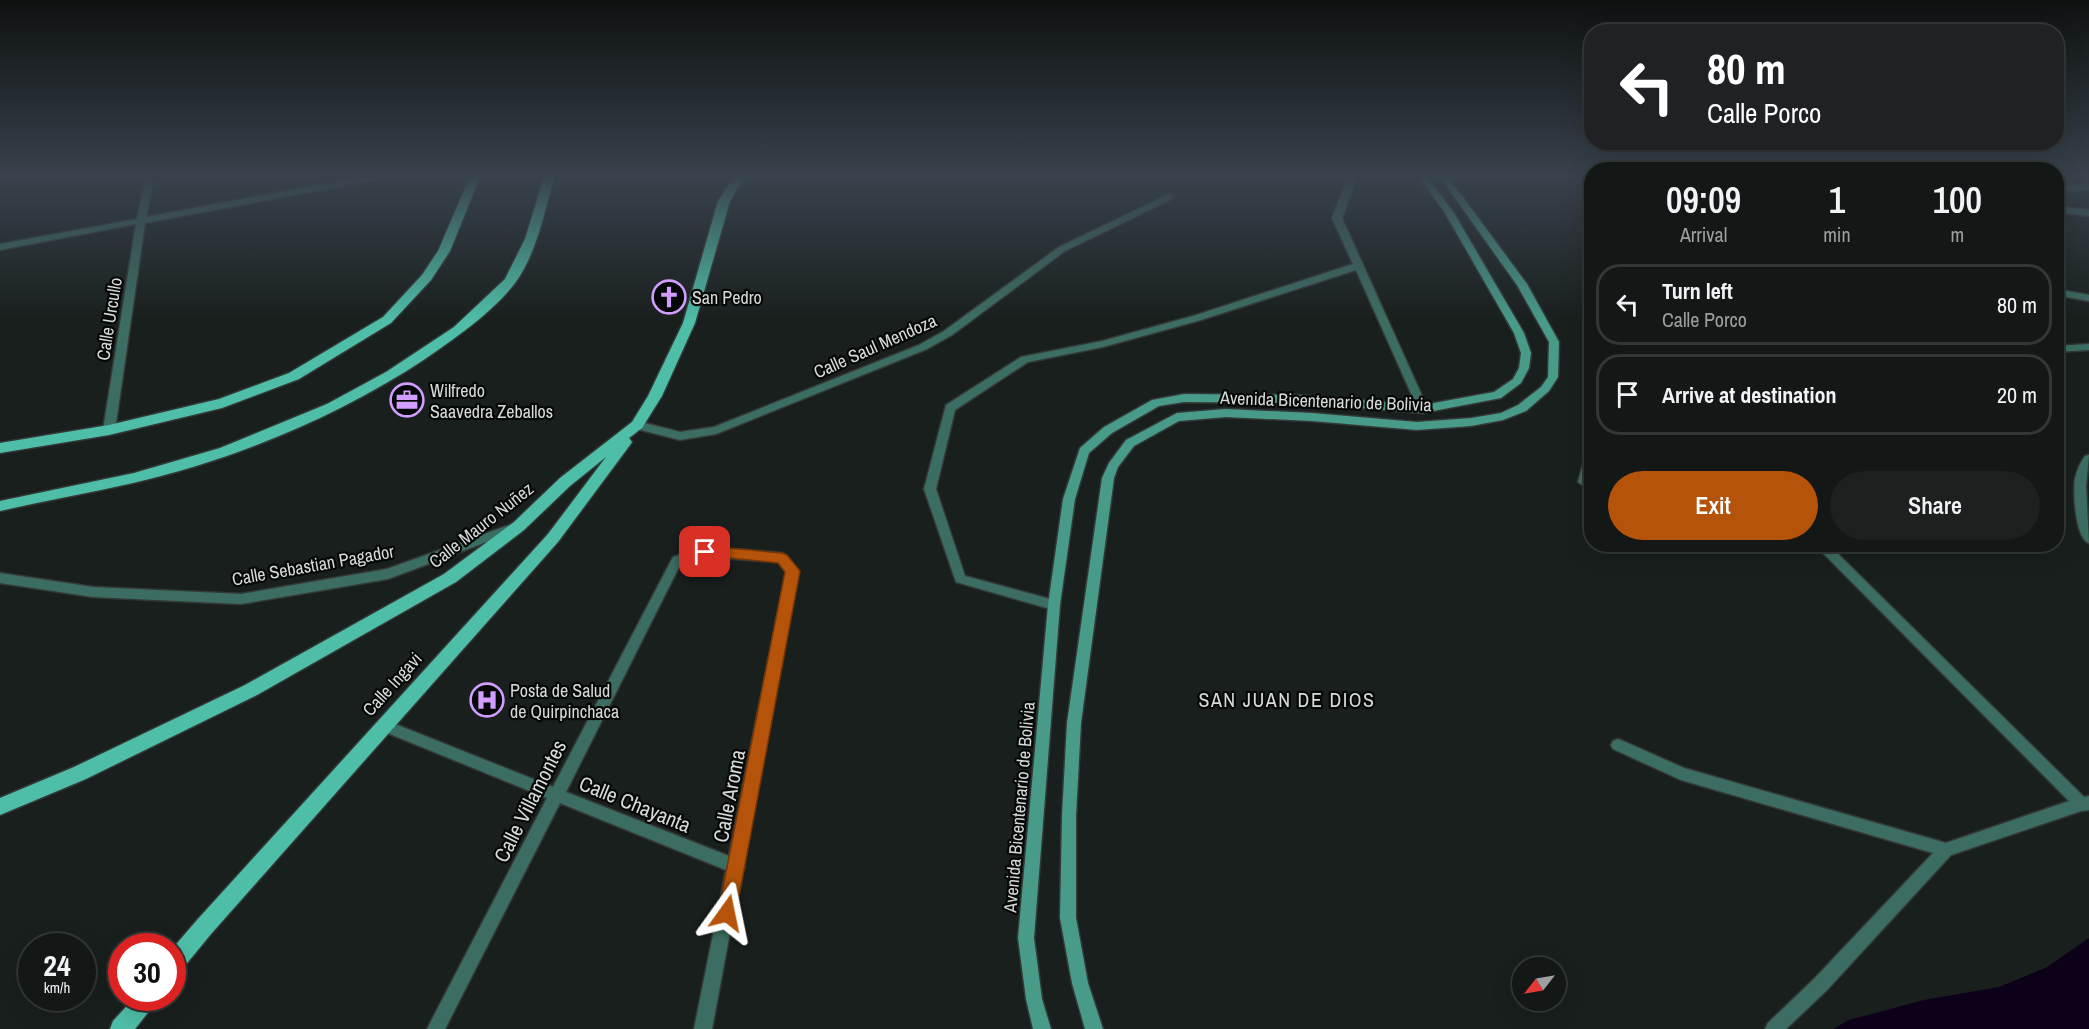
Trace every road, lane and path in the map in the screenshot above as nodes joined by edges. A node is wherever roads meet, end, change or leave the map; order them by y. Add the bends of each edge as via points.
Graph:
1 (116, 225) edge
2 (140, 225) edge
3 (455, 225) edge
4 (535, 225) edge
5 (717, 225) edge
6 (1111, 225) edge
7 (1340, 225) edge
8 (1456, 225) edge
9 (1477, 225) edge
10 (0, 248) edge
11 (1358, 266) junction
12 (2064, 293) edge
13 (2089, 298) edge
14 (2089, 347) edge
15 (2064, 349) edge
16 (1423, 409) junction
17 (637, 425) junction
18 (109, 430) junction
19 (0, 448) edge
20 (2089, 459) edge
21 (0, 506) edge
22 (519, 526) junction
23 (2089, 538) edge
24 (1828, 552) edge
25 (677, 560) joint
26 (0, 578) edge
27 (1054, 606) junction
28 (385, 726) junction
29 (1618, 745) dead end
30 (557, 795) junction
31 (2085, 803) edge
32 (0, 807) edge
33 (1946, 850) junction
34 (736, 867) junction
35 (186, 949) edge
36 (136, 1011) edge
37 (121, 1029) edge
38 (436, 1029) edge
39 (703, 1029) edge
40 (1042, 1029) edge
41 (1094, 1029) edge
42 (1774, 1029) edge

1 - 10 street
2 - 18 street, Calle Urcullo
3 - 18 main road via 427,277 387,320 294,376 222,403
4 - 21 main road via 510,281 459,330 391,375 332,407 225,451 134,478
5 - 17 main road, Calle Mauro Nuñez via 689,323 656,396
6 - 17 street, Calle Saul Mendoza via 1062,249 923,347 716,430 680,436
7 - 11 street
8 - 16 main road, Avenida Bicentenario de Bolivia via 1519,333 1526,353 1524,369 1517,381 1497,395
9 - 41 main road, Avenida Bicentenario de Bolivia via 1522,284 1554,342 1553,377 1522,408 1471,422 1428,425 1226,413 1177,417 1130,443 1113,465 1108,478 1074,723 1069,816 1068,918 1080,983
11 - 16 street
11 - 27 street via 1197,318 1103,344 1025,359 950,408 930,489 960,579
12 - 13 street
14 - 15 street
16 - 27 main road, Avenida Bicentenario de Bolivia via 1297,399 1184,398 1156,403 1108,430 1084,451 1069,499
17 - 22 main road, Calle Mauro Nuñez via 565,482
17 - 28 main road, Calle Ingavi via 553,538
18 - 19 main road
20 - 23 street via 2081,468 2081,496
22 - 26 street, Calle Sebastian Pagador via 388,574 241,599 93,592
22 - 32 main road, Calle Mauro Nuñez via 450,578 251,690
24 - 31 street
25 - 30 street, Calle Villamontes
25 - 34 street, Calle Aroma via 705,552 782,558 792,571
27 - 40 main road, Avenida Bicentenario de Bolivia via 1026,938
28 - 30 street, Calle Chayanta
28 - 35 main road, Calle Ingavi
29 - 33 street via 1681,774
30 - 34 street, Calle Chayanta
30 - 38 street, Calle Villamontes
31 - 33 street
33 - 42 street
34 - 39 street, Calle Aroma
36 - 37 main road

